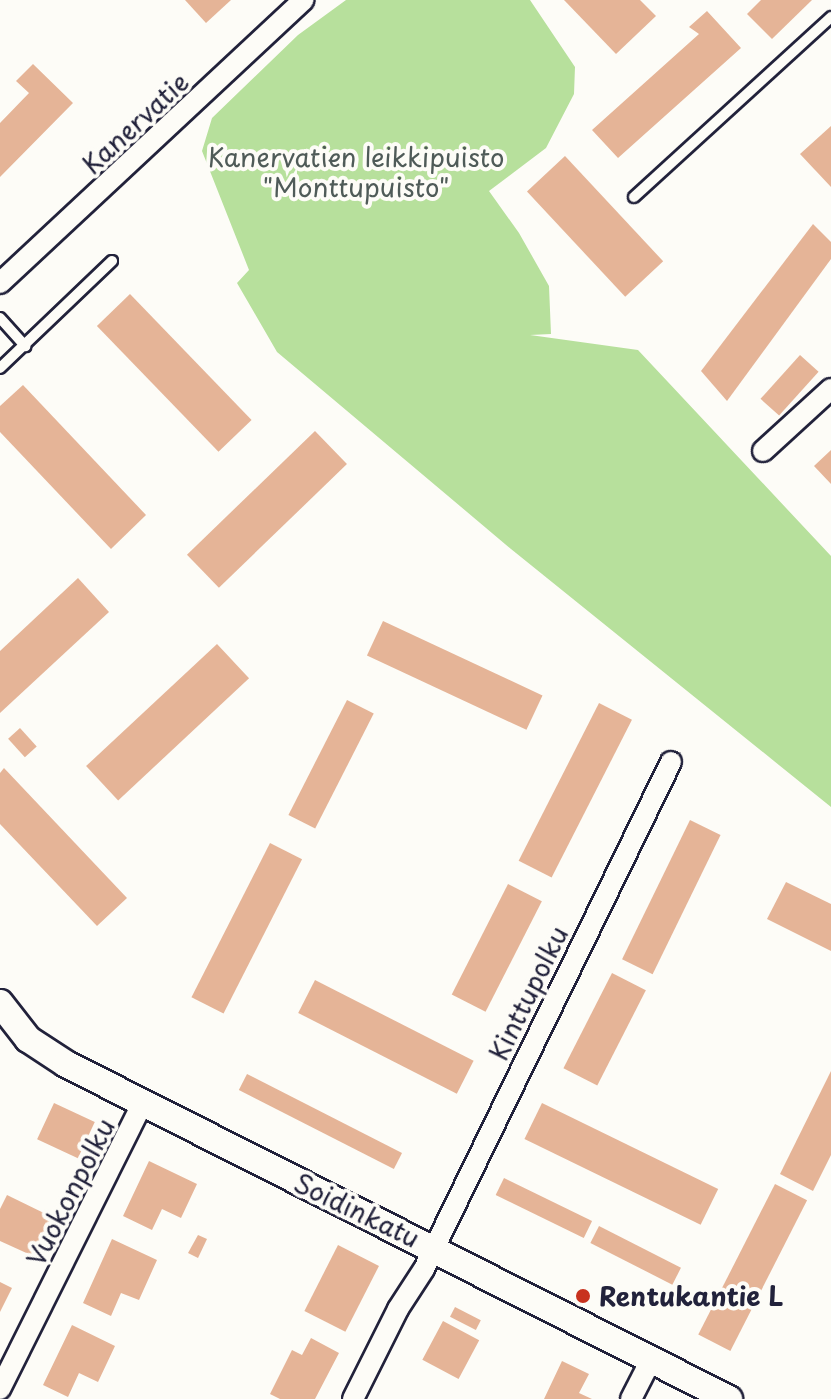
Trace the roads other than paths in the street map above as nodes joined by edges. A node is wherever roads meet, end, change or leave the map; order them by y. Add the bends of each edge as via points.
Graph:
1 (304, 0) edge
2 (831, 17) edge
3 (634, 197) dead end
4 (112, 261) dead end
5 (0, 283) edge
6 (0, 318) edge
7 (25, 346) junction
8 (0, 368) edge
9 (831, 389) edge
10 (763, 451) dead end
11 (671, 762) dead end
12 (0, 1003) edge
13 (142, 1104) junction
14 (432, 1248) junction
15 (651, 1360) junction
16 (0, 1389) edge
17 (353, 1399) edge
18 (631, 1399) edge
19 (729, 1399) edge

1 - 5 street, Kanervatie
2 - 3 lane
4 - 7 lane
6 - 7 lane
7 - 8 lane
9 - 10 street
11 - 14 street, Kinttupolku
12 - 13 street, Soidinkatu via 28,1039
13 - 14 street, Soidinkatu
13 - 16 street, Vuokonpolku
14 - 15 street, Soidinkatu
14 - 17 street, Kinttupolku
15 - 18 street
15 - 19 street, Soidinkatu

